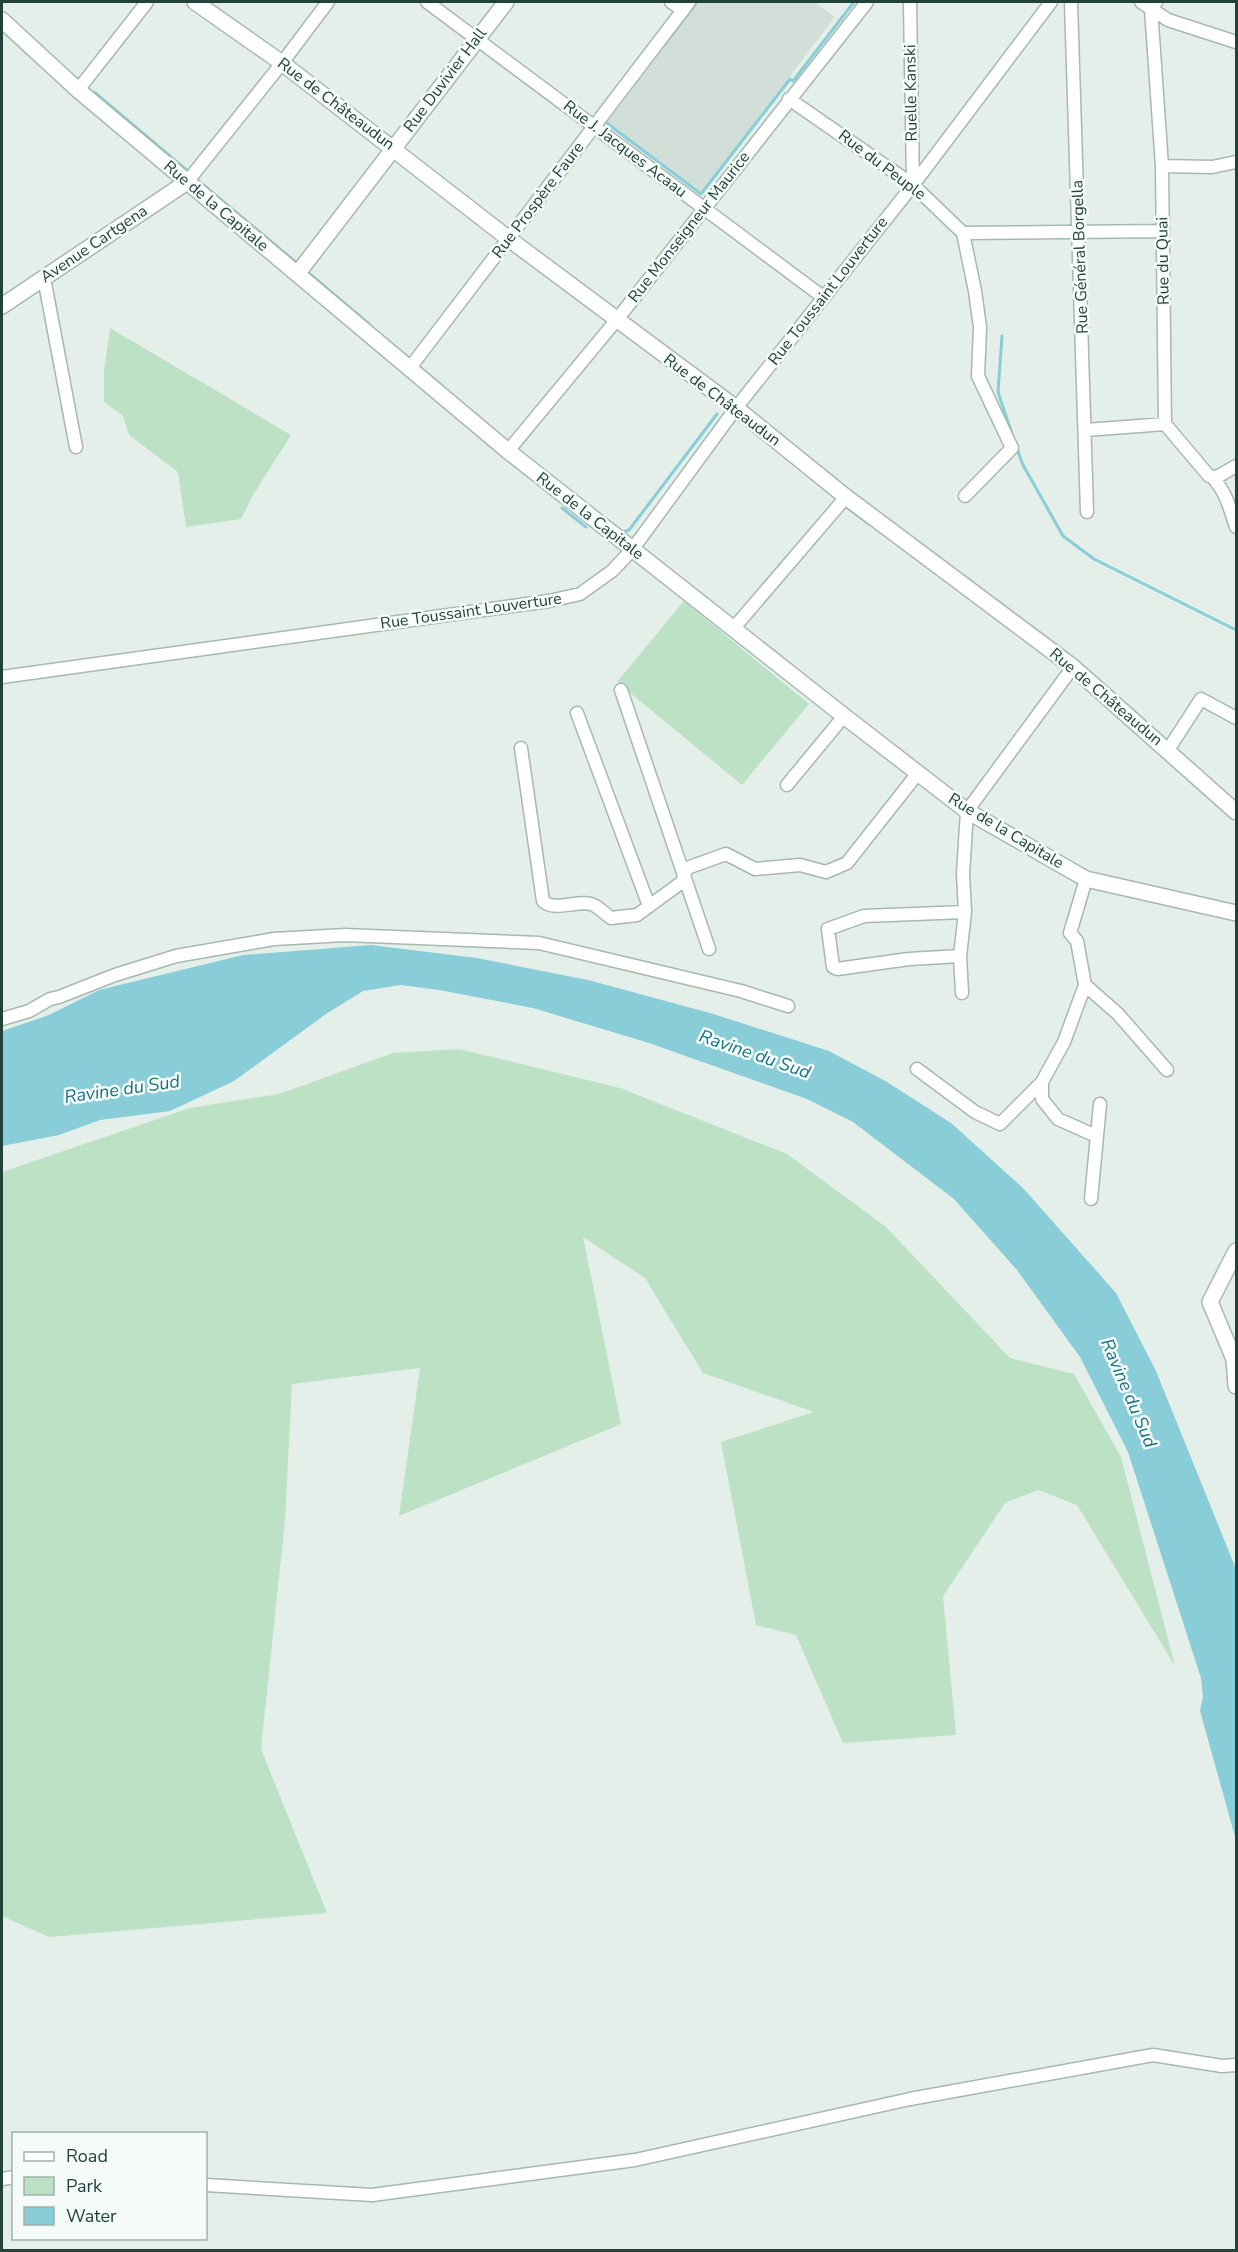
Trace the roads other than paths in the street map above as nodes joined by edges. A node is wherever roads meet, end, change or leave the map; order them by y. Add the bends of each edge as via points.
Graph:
1 (147, 2) edge
2 (195, 2) edge
3 (328, 2) edge
4 (427, 2) edge
5 (506, 2) edge
6 (671, 2) edge
7 (867, 2) edge
8 (910, 2) edge
9 (1051, 2) edge
10 (1071, 2) edge
11 (1149, 4) edge
12 (686, 6) edge
13 (2, 20) edge
14 (476, 39) junction
15 (1236, 42) edge
16 (282, 63) junction
17 (78, 90) junction
18 (789, 99) junction
19 (594, 126) junction
20 (393, 148) junction
21 (1236, 162) edge
22 (1162, 166) junction
23 (187, 182) junction
24 (913, 184) junction
25 (704, 207) junction
26 (1079, 231) junction
27 (1163, 231) junction
28 (963, 233) junction
29 (509, 240) junction
30 (298, 273) junction
31 (44, 278) junction
32 (823, 297) junction
33 (2, 306) edge
34 (616, 320) junction
35 (409, 369) junction
36 (736, 408) junction
37 (1165, 424) junction
38 (1086, 429) junction
39 (76, 447) dead end
40 (508, 451) junction
41 (1236, 466) edge
42 (1212, 477) junction
43 (964, 496) dead end
44 (846, 497) junction
45 (1087, 512) dead end
46 (1236, 527) edge
47 (632, 550) junction
48 (733, 629) junction
49 (1073, 667) junction
50 (2, 677) edge
51 (621, 690) dead end
52 (577, 713) dead end
53 (844, 716) junction
54 (1236, 718) edge
55 (521, 748) dead end
56 (1168, 750) junction
57 (918, 773) junction
58 (787, 785) dead end
59 (967, 811) junction
60 (1236, 812) edge
61 (684, 878) junction
62 (1086, 879) junction
63 (649, 906) junction
64 (965, 912) junction
65 (1236, 913) edge
66 (709, 950) dead end
67 (960, 956) junction
68 (1085, 985) junction
69 (962, 993) dead end
70 (788, 1006) dead end
71 (2, 1018) edge
72 (917, 1069) dead end
73 (1167, 1070) dead end
74 (1042, 1082) junction
75 (1100, 1104) dead end
76 (1096, 1136) junction
77 (1090, 1199) dead end
78 (1236, 1251) edge
79 (1236, 1386) edge
80 (1236, 2065) edge
81 (207, 2185) edge

1 - 17 street
2 - 16 street, Rue de Châteaudun
3 - 16 street
4 - 14 street, Rue J. Jacques Acaau
5 - 14 street, Rue Duvivier Hall
6 - 12 street
7 - 18 street, Rue Monseigneur Maurice
8 - 24 street, Ruelle Kanski
9 - 24 street, Rue Toussaint Louverture
10 - 26 street, Rue Général Borgella
11 - 15 street via 1168,20
11 - 22 street, Rue du Quai
12 - 19 street, Rue Prospère Faure
13 - 17 street, Rue de la Capitale
14 - 19 street, Rue J. Jacques Acaau
14 - 20 street, Rue Duvivier Hall
16 - 20 street, Rue de Châteaudun
16 - 23 street
17 - 23 street, Rue de la Capitale
18 - 24 street, Rue du Peuple
18 - 25 street, Rue Monseigneur Maurice
19 - 25 street, Rue J. Jacques Acaau
19 - 29 street, Rue Prospère Faure
20 - 29 street, Rue de Châteaudun
20 - 30 street, Rue Duvivier Hall
21 - 22 street
22 - 27 street, Rue du Quai
23 - 30 street, Rue de la Capitale
23 - 31 street, Avenue Cartgena
24 - 28 street, Rue du Peuple
24 - 32 street, Rue Toussaint Louverture
25 - 32 street, Rue J. Jacques Acaau
25 - 34 street, Rue Monseigneur Maurice
26 - 27 street
26 - 28 street
26 - 38 street, Rue Général Borgella
27 - 37 street, Rue du Quai
28 - 43 street via 980,327 978,376 1012,448
29 - 34 street, Rue de Châteaudun
29 - 35 street, Rue Prospère Faure
30 - 35 street, Rue de la Capitale
31 - 33 street, Avenue Cartgena
31 - 39 street
32 - 36 street, Rue Toussaint Louverture
34 - 36 street, Rue de Châteaudun
34 - 40 street, Rue Monseigneur Maurice
35 - 40 street, Rue de la Capitale
36 - 44 street, Rue de Châteaudun
36 - 47 street, Rue Toussaint Louverture
37 - 38 street
37 - 42 street via 1206,475
38 - 45 street, Rue Général Borgella
40 - 47 street, Rue de la Capitale
41 - 42 street
42 - 46 street via 1220,486
44 - 48 street
44 - 49 street, Rue de Châteaudun
47 - 48 street, Rue de la Capitale
47 - 50 street, Rue Toussaint Louverture via 612,571 579,594 549,601
48 - 53 street, Rue de la Capitale
49 - 56 street, Rue de Châteaudun
49 - 59 street
51 - 61 street
52 - 63 street
53 - 57 street, Rue de la Capitale
53 - 58 street
54 - 56 street via 1201,699
55 - 63 street via 546,904 590,904 611,918 637,915
56 - 60 street, Rue de Châteaudun
57 - 59 street, Rue de la Capitale
57 - 61 street via 838,868 826,872 800,866 755,869 726,854 687,868
59 - 62 street, Rue de la Capitale
59 - 64 street
61 - 63 street
61 - 66 street
62 - 65 street, Rue de la Capitale
62 - 68 street via 1070,933 1077,941
64 - 67 street
64 - 67 street via 864,916 828,929 833,967 837,969
67 - 69 street
68 - 73 street via 1118,1014
68 - 74 street via 1064,1042
70 - 71 street via 538,943 345,935 274,939 177,956
72 - 74 street via 975,1112 1000,1124
74 - 76 street via 1042,1099 1058,1119
75 - 76 street
76 - 77 street
78 - 79 street via 1210,1302 1234,1359
80 - 81 street via 1153,2055 910,2099 635,2160 372,2195

